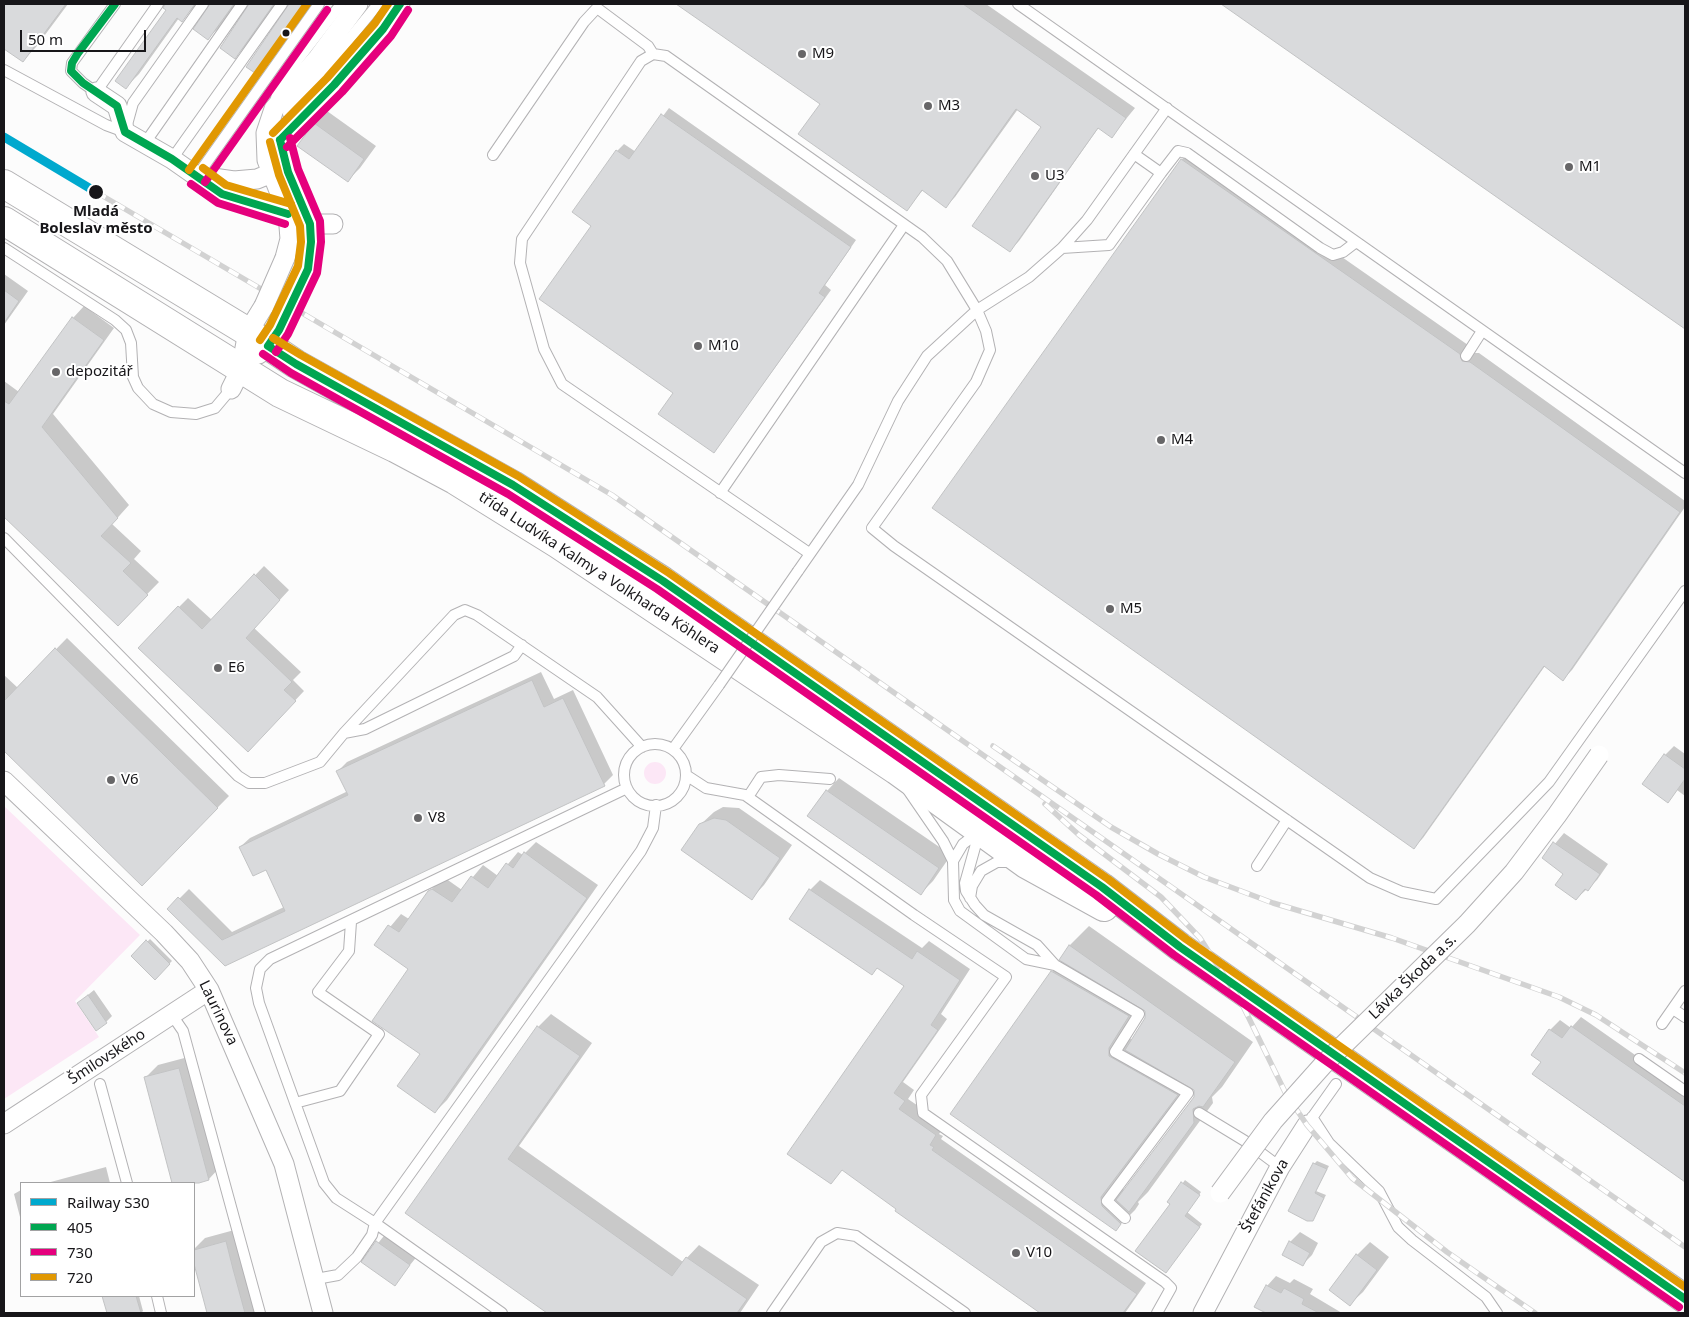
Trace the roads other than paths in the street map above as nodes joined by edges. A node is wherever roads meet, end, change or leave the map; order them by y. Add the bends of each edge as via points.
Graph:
1 (115, 4) edge
2 (158, 4) edge
3 (203, 4) edge
4 (242, 4) edge
5 (282, 4) edge
6 (319, 4) edge
7 (342, 4) edge
8 (358, 4) edge
9 (378, 4) edge
10 (400, 4) edge
11 (1018, 4) edge
12 (652, 54) junction
13 (4, 70) edge
14 (96, 92) junction
15 (1167, 108) junction
16 (281, 111) junction
17 (125, 132) junction
18 (280, 140) junction
19 (145, 143) junction
20 (1134, 154) junction
21 (493, 155) dead end
22 (172, 159) junction
23 (280, 170) junction
24 (1161, 173) junction
25 (197, 176) junction
26 (4, 184) edge
27 (288, 214) junction
28 (4, 221) edge
29 (310, 224) junction
30 (333, 224) dead end
31 (904, 225) junction
32 (1356, 242) junction
33 (4, 248) edge
34 (1062, 248) junction
35 (977, 310) junction
36 (1482, 331) junction
37 (258, 339) junction
38 (1466, 356) dead end
39 (236, 379) junction
40 (1685, 472) edge
41 (720, 494) junction
42 (4, 538) edge
43 (809, 553) junction
44 (1685, 591) edge
45 (522, 645) junction
46 (344, 733) junction
47 (642, 746) junction
48 (673, 749) junction
49 (1599, 755) dead end
50 (896, 770) junction
51 (686, 775) junction
52 (830, 779) dead end
53 (4, 781) edge
54 (627, 788) junction
55 (748, 797) junction
56 (656, 805) junction
57 (1286, 820) junction
58 (986, 822) junction
59 (953, 861) junction
60 (1026, 864) junction
61 (1257, 866) dead end
62 (970, 899) junction
63 (351, 922) junction
64 (1180, 947) junction
65 (1055, 965) junction
66 (209, 990) junction
67 (1685, 991) edge
68 (1673, 1008) junction
69 (172, 1015) junction
70 (1685, 1017) edge
71 (1662, 1024) dead end
72 (1639, 1058) dead end
73 (100, 1084) dead end
74 (1336, 1084) dead end
75 (1685, 1091) edge
76 (295, 1103) junction
77 (1199, 1113) dead end
78 (1309, 1121) junction
79 (4, 1124) edge
80 (1280, 1167) junction
81 (127, 1182) edge
82 (1220, 1193) dead end
83 (1126, 1218) dead end
84 (375, 1223) junction
85 (316, 1279) junction
86 (157, 1297) edge
87 (1685, 1299) edge
88 (161, 1313) edge
89 (260, 1313) edge
90 (323, 1313) edge
91 (502, 1313) edge
92 (772, 1313) edge
93 (965, 1313) edge
94 (1157, 1313) edge
95 (1203, 1313) edge
96 (1496, 1313) edge

1 - 14 lane via 72,63 71,71 82,84
2 - 14 lane
3 - 17 lane via 133,103
4 - 19 lane
5 - 22 lane
6 - 25 lane
7 - 16 lane via 278,87
8 - 16 street
9 - 16 lane
10 - 18 street via 334,85
11 - 15 lane
12 - 21 lane via 648,46 597,8 587,17
12 - 31 lane via 666,56
12 - 41 lane via 641,61 522,239 520,263 544,349 562,384
13 - 17 lane
14 - 17 street via 117,106
15 - 20 lane
15 - 32 lane
16 - 18 street
16 - 23 street via 266,133 267,160
17 - 19 street
18 - 23 street
19 - 22 street
20 - 24 lane
20 - 34 lane via 1087,220
22 - 25 street
23 - 25 street via 257,179 234,181
23 - 27 street
23 - 29 street
24 - 32 lane via 1178,151 1187,153 1333,255
24 - 34 lane via 1109,245
25 - 27 street via 222,194
26 - 37 street, třída Ludvíka Kalmy a Volkharda Köhlera
27 - 29 street
27 - 37 street, bridge via 290,239 264,306
28 - 39 street, třída Ludvíka Kalmy a Volkharda Köhlera
29 - 30 street
29 - 37 street, bridge via 308,269 285,317
31 - 35 lane via 947,261
31 - 41 lane
32 - 36 lane
33 - 39 lane via 126,330 131,342 133,377 138,388 153,404 171,412 196,414 215,408
34 - 35 lane via 1029,277
35 - 43 lane via 926,356 898,401 858,485
35 - 57 lane via 990,350 976,382 872,528
36 - 38 lane
36 - 40 lane
37 - 39 street
37 - 58 street, třída Ludvíka Kalmy a Volkharda Köhlera via 296,364 513,485 663,581
39 - 50 street, třída Ludvíka Kalmy a Volkharda Köhlera via 280,394 463,485 660,610
41 - 43 lane
42 - 46 lane via 238,776 250,782 265,783 320,762
43 - 48 lane, bridge
44 - 57 lane via 1549,782 1436,899 1402,892 1370,878
45 - 46 lane via 514,656 365,729
45 - 46 lane via 466,610 454,615
45 - 47 lane via 598,697
47 - 48 lane via 663,745
47 - 54 lane via 628,760 625,769
48 - 51 lane via 680,756
49 - 82 street, Lávka Škoda a.s., bridge via 1514,872 1468,924 1323,1065 1273,1121
50 - 58 street, třída Ludvíka Kalmy a Volkharda Köhlera
50 - 59 lane
51 - 55 lane via 706,788
51 - 56 lane via 681,792 666,804
52 - 55 lane via 779,775 761,777
53 - 66 street, Laurinova via 164,933 190,961
54 - 56 lane via 639,801
54 - 63 lane
55 - 94 lane via 1006,977 921,1095 923,1113 1165,1282 1172,1288
56 - 84 lane via 653,828 641,851
57 - 61 lane
58 - 59 lane via 963,844
58 - 60 street, třída Ludvíka Kalmy a Volkharda Köhlera
58 - 62 lane via 965,882
58 - 64 street, třída Ludvíka Kalmy a Volkharda Köhlera via 1102,887
59 - 65 lane via 954,900 960,911 1026,958
60 - 62 lane via 1005,860 988,866 977,876
60 - 64 street, třída Ludvíka Kalmy a Volkharda Köhlera
62 - 65 lane via 984,915 1037,945
63 - 76 lane via 270,960 260,969 256,988 259,1003
63 - 76 lane via 348,951 318,992 379,1034 340,1090
64 - 87 street, třída Ludvíka Kalmy a Volkharda Köhlera
65 - 83 lane via 1139,1014 1115,1052 1188,1093 1107,1202
66 - 69 street, Šmilovského
66 - 85 street, Laurinova via 284,1164
67 - 68 lane
68 - 70 lane
68 - 71 lane
69 - 79 street, Šmilovského
69 - 89 lane via 183,1031
72 - 75 lane
73 - 81 lane
74 - 78 lane, Štefánikova
76 - 84 lane via 324,1182 336,1198
77 - 80 lane via 1246,1141
78 - 80 street, Štefánikova
78 - 96 lane via 1378,1192 1398,1226 1486,1297
80 - 95 street, Štefánikova
84 - 85 lane via 372,1235 357,1257 338,1275
84 - 91 lane
85 - 90 street, Laurinova
86 - 88 lane
92 - 93 lane via 821,1242 837,1233 856,1236

